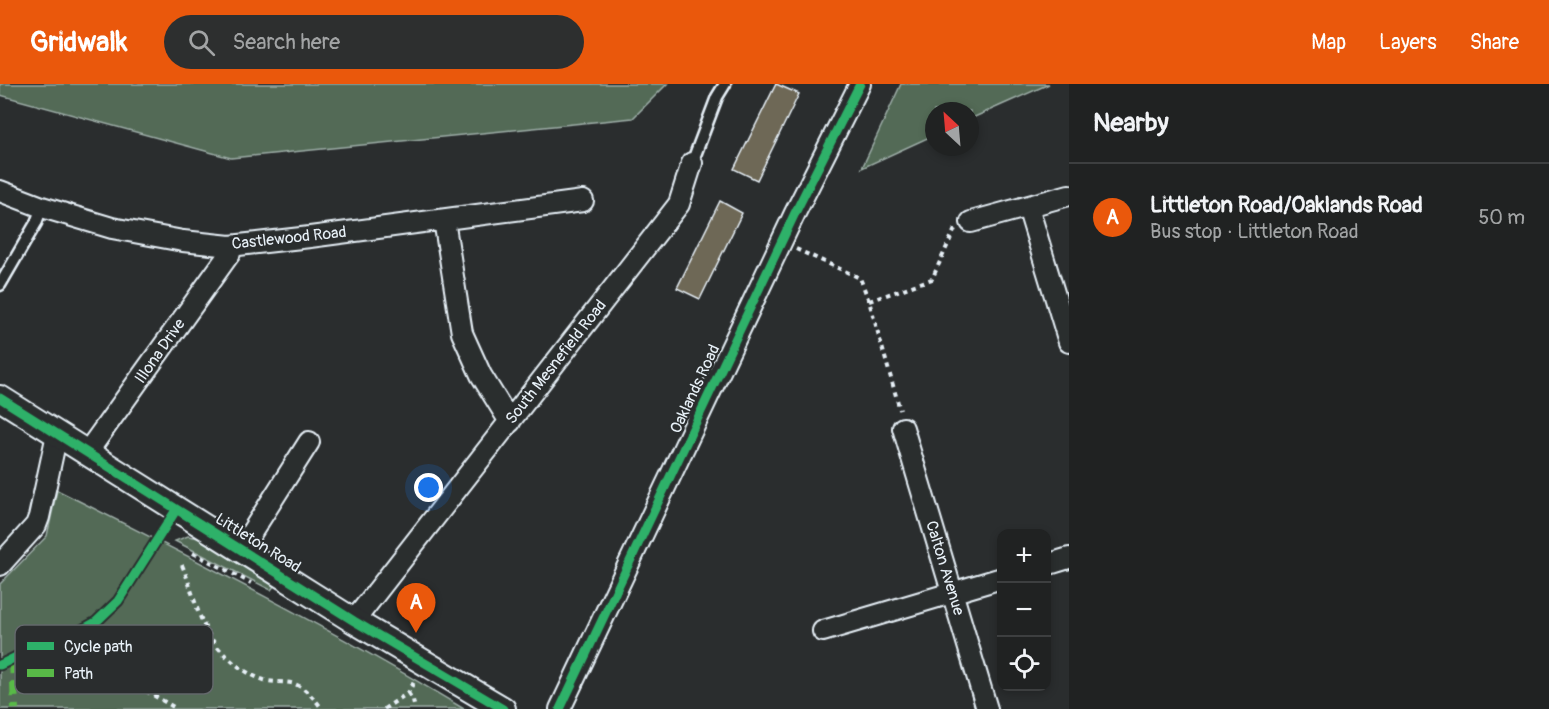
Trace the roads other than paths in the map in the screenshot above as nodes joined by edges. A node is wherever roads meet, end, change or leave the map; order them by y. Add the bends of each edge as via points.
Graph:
1 (725, 84) edge
2 (860, 84) edge
3 (692, 163) joint
4 (0, 191) edge
5 (1069, 195) edge
6 (583, 201) dead end
7 (42, 207) junction
8 (1028, 207) junction
9 (444, 220) junction
10 (971, 222) road end
11 (230, 246) junction
12 (0, 285) edge
13 (1069, 342) edge
14 (0, 398) edge
15 (510, 422) junction
16 (903, 428) road end
17 (57, 434) junction
18 (309, 442) dead end
19 (86, 454) junction
20 (241, 549) junction
21 (1069, 558) edge
22 (1051, 564) edge
23 (0, 565) edge
24 (997, 580) edge
25 (953, 593) junction
26 (354, 621) junction
27 (823, 631) dead end
28 (503, 709) edge
29 (560, 709) edge
30 (987, 709) edge

1 - 3 lane, South Mesnefield Road
2 - 29 street, Oaklands Road
3 - 15 street, South Mesnefield Road via 679,204
4 - 7 street, Castlewood Road
5 - 8 street
6 - 9 street, Castlewood Road
7 - 11 street, Castlewood Road via 138,233
7 - 12 lane
8 - 10 street
8 - 13 street
9 - 11 street, Castlewood Road
9 - 15 street via 462,333 481,375
11 - 19 street, Illona Drive via 230,254
14 - 17 street, Littleton Road
15 - 26 street, South Mesnefield Road
16 - 25 street, Calton Avenue
17 - 19 street, Littleton Road
17 - 23 street via 36,525
18 - 20 street
19 - 20 street, Littleton Road
20 - 26 street, Littleton Road
21 - 22 street
24 - 25 street
25 - 27 street
25 - 30 street, Calton Avenue
26 - 28 street, Littleton Road

